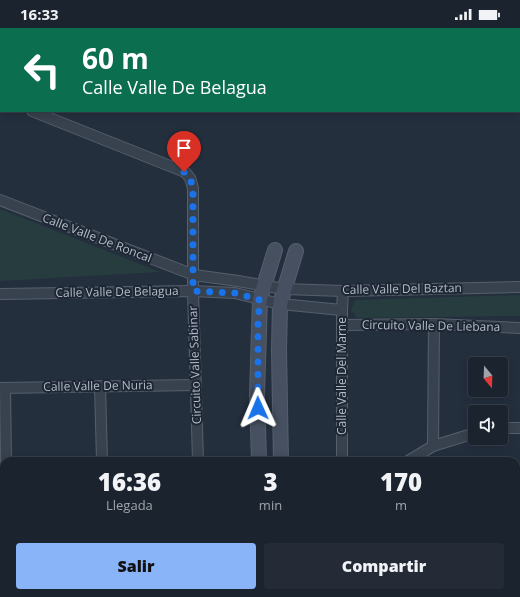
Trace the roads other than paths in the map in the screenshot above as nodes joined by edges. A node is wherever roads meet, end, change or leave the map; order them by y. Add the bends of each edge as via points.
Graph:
1 (34, 112) edge
2 (0, 200) edge
3 (275, 250) dead end
4 (296, 251) dead end
5 (194, 275) junction
6 (263, 286) junction
7 (520, 287) edge
8 (284, 289) junction
9 (193, 291) junction
10 (343, 291) junction
11 (0, 294) edge
12 (260, 300) junction
13 (280, 304) junction
14 (342, 310) junction
15 (434, 324) junction
16 (342, 325) junction
17 (520, 328) edge
18 (196, 385) junction
19 (100, 386) junction
20 (3, 388) edge
21 (508, 428) edge
22 (520, 428) edge
23 (468, 435) edge
24 (433, 446) junction
25 (6, 457) edge
26 (102, 457) edge
27 (198, 457) edge
28 (259, 457) edge
29 (281, 457) edge
30 (342, 457) edge
31 (415, 457) edge

1 - 5 street, Circuito Valle Sabinar via 187,174 193,188
2 - 5 street, Calle Valle De Roncal
3 - 6 street
4 - 8 street
5 - 6 street, Calle Valle De Belagua
5 - 9 street, Circuito Valle Sabinar
6 - 8 street, Calle Valle De Belagua
6 - 12 street
7 - 10 street, Calle Valle Del Baztan
8 - 10 street, Calle Valle Del Baztan
8 - 13 street
9 - 11 street, Calle Valle De Belagua
9 - 12 street, Calle Valle De Belagua via 235,293
9 - 18 street, Circuito Valle Sabinar
10 - 14 street, Calle Valle Del Marne
12 - 13 street, Calle Valle De Belagua
12 - 28 street via 257,395
13 - 14 street, Calle Valle Del Baztan
13 - 29 street
14 - 16 street, Calle Valle Del Marne
15 - 16 street, Circuito Valle De Liebana
15 - 17 street, Circuito Valle De Liebana
15 - 24 street
16 - 30 street, Calle Valle Del Marne
18 - 19 street, Calle Valle De Nuria
18 - 27 street, Circuito Valle Sabinar
19 - 20 street, Calle Valle De Nuria
19 - 26 street
20 - 25 street
21 - 22 street
23 - 24 street
24 - 31 street

